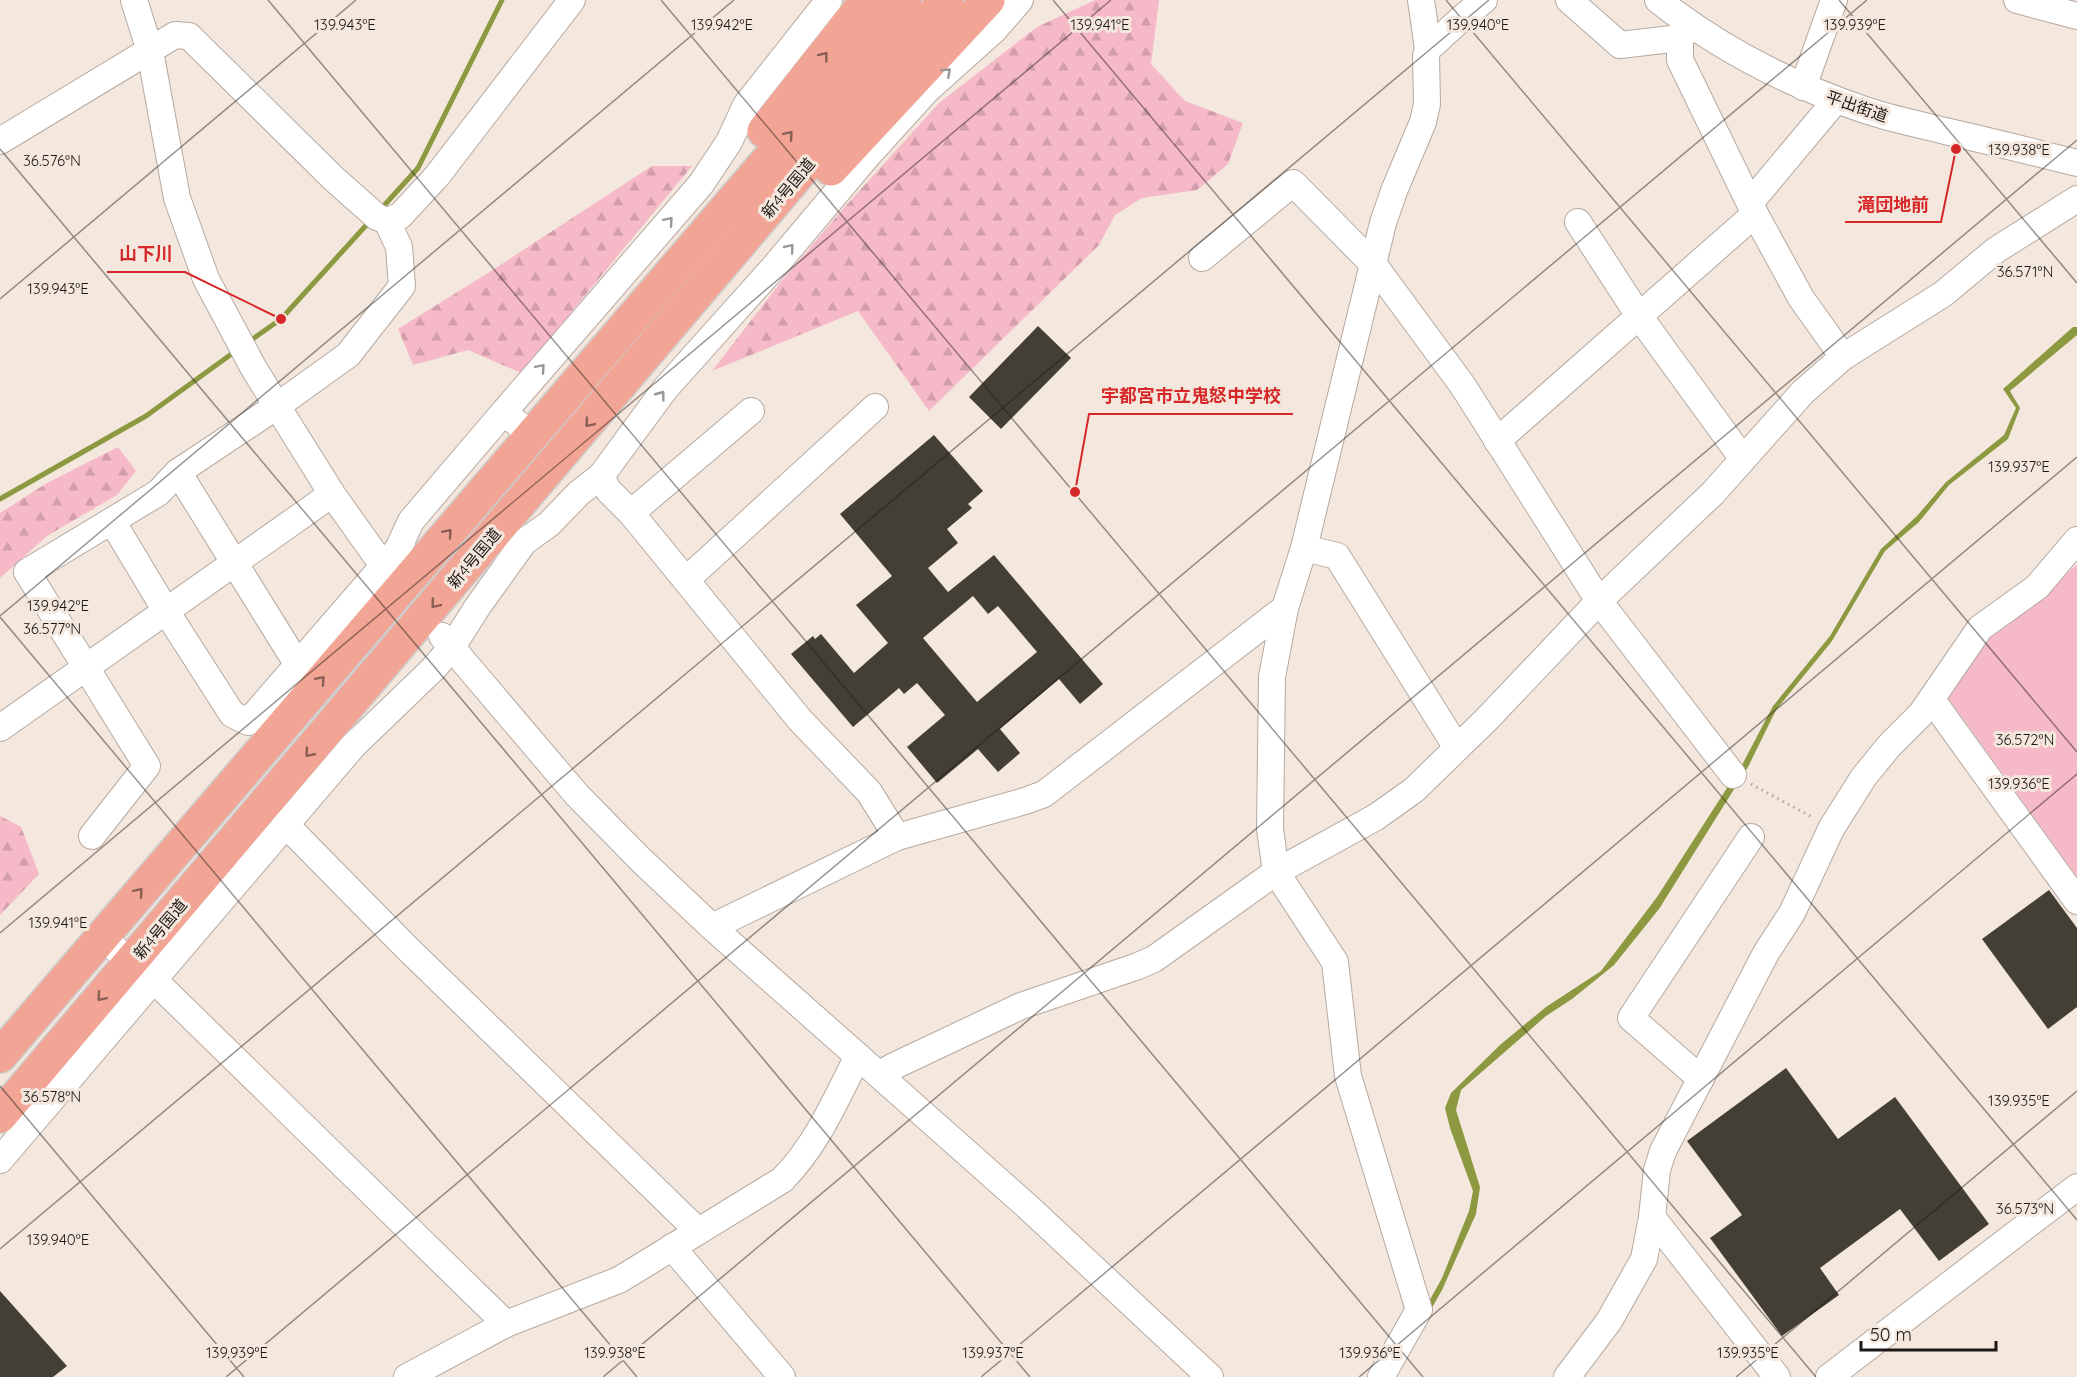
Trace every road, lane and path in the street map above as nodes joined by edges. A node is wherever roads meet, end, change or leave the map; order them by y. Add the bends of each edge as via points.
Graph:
1 (135, 0) edge
2 (572, 0) edge
3 (829, 0) edge
4 (867, 0) edge
5 (905, 0) edge
6 (946, 0) edge
7 (988, 0) edge
8 (1020, 0) edge
9 (1421, 0) edge
10 (1484, 0) edge
11 (1569, 0) edge
12 (1658, 0) edge
13 (1834, 0) edge
14 (2017, 0) edge
15 (2073, 10) edge
16 (1686, 31) junction
17 (1428, 50) junction
18 (150, 51) junction
19 (1803, 87) junction
20 (1836, 100) junction
21 (0, 141) edge
22 (2077, 163) edge
23 (2077, 199) edge
24 (1753, 208) junction
25 (387, 221) junction
26 (1578, 222) dead end
27 (1202, 258) dead end
28 (1374, 265) junction
29 (1639, 316) junction
30 (1842, 357) junction
31 (627, 379) junction
32 (277, 406) junction
33 (875, 407) dead end
34 (751, 411) dead end
35 (503, 412) junction
36 (532, 434) junction
37 (1497, 441) junction
38 (1743, 459) junction
39 (178, 472) junction
40 (601, 476) junction
41 (332, 494) junction
42 (631, 513) junction
43 (112, 521) junction
44 (2077, 540) edge
45 (1304, 548) junction
46 (379, 560) dead end
47 (234, 563) junction
48 (686, 580) junction
49 (1599, 601) junction
50 (1285, 609) junction
51 (166, 611) junction
52 (446, 640) junction
53 (299, 662) junction
54 (86, 667) junction
55 (1932, 700) junction
56 (0, 728) edge
57 (1457, 748) junction
58 (1733, 775) joint
59 (285, 824) junction
60 (1832, 829) junction
61 (92, 836) dead end
62 (897, 837) junction
63 (1751, 837) dead end
64 (1276, 872) junction
65 (2077, 901) edge
66 (712, 927) junction
67 (101, 937) junction
68 (143, 971) junction
69 (0, 1056) edge
70 (858, 1056) junction
71 (879, 1075) junction
72 (1701, 1079) junction
73 (0, 1116) edge
74 (0, 1160) edge
75 (2077, 1187) edge
76 (1652, 1216) junction
77 (698, 1232) junction
78 (672, 1247) junction
79 (506, 1324) junction
80 (407, 1377) edge
81 (782, 1377) edge
82 (1210, 1377) edge
83 (1382, 1377) edge
84 (1567, 1377) edge
85 (1777, 1377) edge
86 (1829, 1377) edge

1 - 18 street
2 - 25 street via 437,176 400,216
35 -> 3 street via 701,184 729,142 746,105
36 -> 4 highway via 562,383
36 -> 5 highway, 新4号国道
6 - 31 highway, 新4号国道
7 - 31 highway via 698,314
40 -> 8 street via 665,389 869,154 927,90 994,30
9 - 17 street
10 - 17 street
11 - 16 street via 1620,45
12 - 16 street, 平出街道
13 - 19 street
14 - 15 street
16 - 19 street, 平出街道
16 - 24 street via 1680,60
17 - 28 street via 1423,122 1394,191
18 - 21 street
18 - 25 street via 175,35 189,36 334,179 377,217
18 - 32 street via 177,198 206,279
19 - 20 street, 平出街道
20 - 22 street, 平出街道
20 - 24 street
23 - 30 street via 1996,250 1943,294
24 - 29 street
24 - 30 street via 1801,298
25 - 32 street via 399,247 402,286 348,355
26 - 29 street
27 - 28 street via 1293,183
28 - 37 street via 1463,386
28 - 45 street
29 - 37 street
29 - 38 street
30 - 38 street via 1803,392
31 -> 68 highway, 新4号国道
32 - 39 street
32 - 41 street
33 - 48 street
34 - 42 street
35 - 36 street
35 - 53 street via 411,521 398,549
67 -> 36 highway, 新4号国道
37 - 49 street
38 - 49 street via 1713,493
39 - 43 street via 158,493
39 - 47 street
40 - 42 street via 608,490
40 - 52 street via 524,542 478,606
41 - 46 street
41 - 47 street
42 - 48 street
43 - 51 street
43 - 54 street via 27,572
44 - 55 street via 2037,587 1980,628
45 - 50 street
45 - 57 street via 1337,556
47 - 51 street
47 - 53 street
48 - 62 street via 800,720 869,792
49 - 57 street
49 - 58 street
50 - 62 street via 1044,794
50 - 64 street via 1272,677 1270,829
51 - 53 street via 232,714 248,722
51 - 54 street
52 - 59 street via 433,669 352,746
52 - 66 street via 577,795
54 - 56 street
54 - 61 street via 147,766
55 - 60 street via 1863,778
55 - 65 street
57 - 64 street via 1414,790 1376,817
58 - 60 path
59 - 68 street
59 - 77 street
60 - 72 street via 1792,913 1766,953
62 - 66 street
63 - 72 street via 1631,1018
64 - 71 street via 1154,958 1021,1006
64 - 83 street via 1335,962 1348,1076 1419,1310
66 - 70 street
67 - 68 street
67 - 69 highway, 新4号国道
68 -> 73 highway, 新4号国道
68 - 74 street
68 - 79 street
70 - 71 street
70 - 77 street via 812,1144 796,1166 782,1180
71 - 82 street
72 - 76 street via 1663,1152
75 - 86 street
76 - 84 street via 1644,1259 1609,1321
76 - 85 street
77 - 78 street
78 - 79 street via 619,1280
78 - 81 street
79 - 80 street

